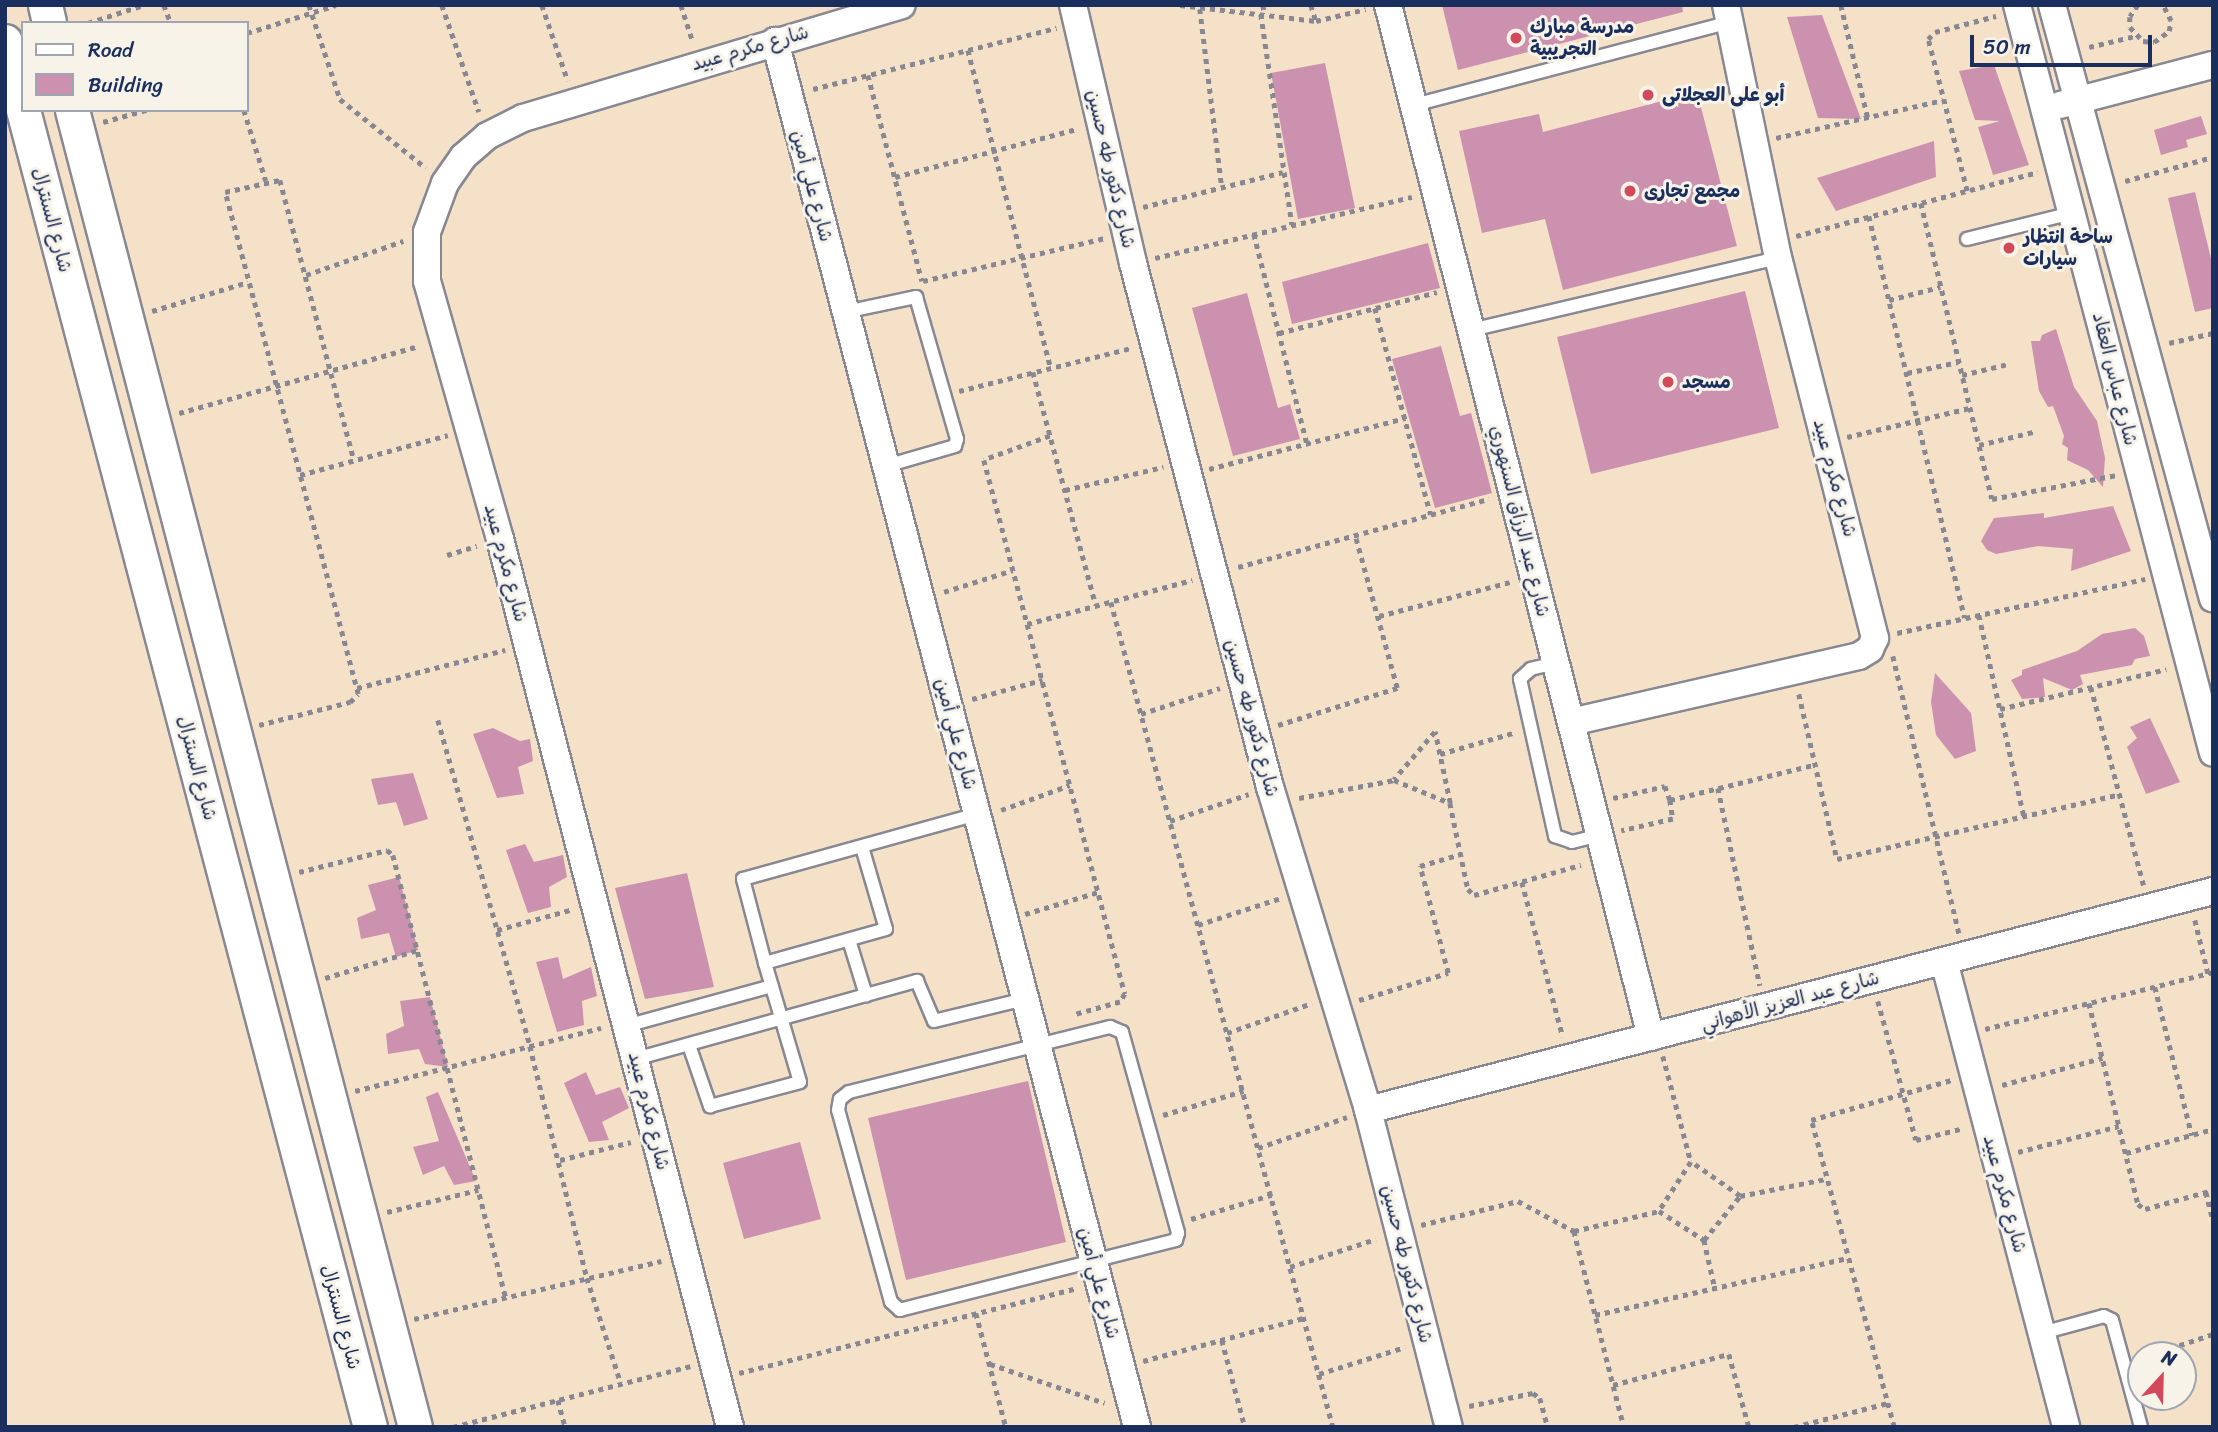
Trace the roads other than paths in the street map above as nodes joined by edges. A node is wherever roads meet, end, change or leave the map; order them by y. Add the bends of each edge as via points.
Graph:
1 (902, 5) edge
2 (1388, 5) edge
3 (2052, 5) edge
4 (2018, 8) edge
5 (1728, 13) edge
6 (1075, 14) edge
7 (775, 41) junction
8 (8, 59) edge
9 (2213, 65) edge
10 (2077, 100) junction
11 (21, 102) edge
12 (1414, 105) junction
13 (2045, 109) junction
14 (24, 112) edge
15 (74, 120) edge
16 (2073, 213) junction
17 (1967, 239) dead end
18 (1777, 249) junction
19 (845, 312) junction
20 (1471, 330) junction
21 (886, 466) junction
22 (2213, 599) edge
23 (1556, 663) junction
24 (1571, 722) junction
25 (2213, 753) edge
26 (977, 816) junction
27 (862, 847) junction
28 (1603, 847) junction
29 (2201, 894) edge
30 (849, 940) junction
31 (1954, 958) junction
32 (765, 963) junction
33 (772, 986) junction
34 (866, 995) junction
35 (1025, 999) junction
36 (782, 1018) junction
37 (626, 1024) junction
38 (1035, 1036) junction
39 (1655, 1036) junction
40 (689, 1045) junction
41 (635, 1059) junction
42 (1368, 1110) junction
43 (1097, 1273) junction
44 (2042, 1333) junction
45 (1447, 1419) edge
46 (1135, 1420) edge
47 (370, 1427) edge
48 (415, 1427) edge
49 (730, 1427) edge
50 (2066, 1427) edge
51 (2141, 1427) edge

1 - 7 street, شارع مكرم عبيد
2 - 12 street, شارع عبد الرزاق السنهوري
3 - 10 street, شارع عباس العقاد
4 - 13 street, شارع عباس العقاد
5 - 12 lane
5 - 18 street, شارع مكرم عبيد
6 - 42 street, شارع دكتور طه حسين via 1133,263 1255,732
7 - 19 street, شارع علي أمين
7 - 37 street, شارع مكرم عبيد via 574,99 488,136 463,157 444,183 427,232 427,281
8 - 11 street, شارع السنترال
9 - 10 street
10 - 13 street
10 - 22 street, شارع عباس العقاد
12 - 20 street, شارع عبد الرزاق السنهوري
13 - 16 street, شارع عباس العقاد
14 - 47 street, شارع السنترال
15 - 48 street
16 - 17 lane
16 - 25 street, شارع عباس العقاد
18 - 20 lane
18 - 24 street, شارع مكرم عبيد via 1882,636 1859,656
19 - 21 street, شارع علي أمين
19 - 21 lane via 916,297 957,439 955,446
20 - 23 street, شارع عبد الرزاق السنهوري
21 - 26 street, شارع علي أمين
23 - 24 street, شارع عبد الرزاق السنهوري
23 - 28 lane via 1531,669 1520,679 1555,836
24 - 28 street, شارع عبد الرزاق السنهوري
26 - 27 lane
26 - 35 street, شارع علي أمين
27 - 30 lane via 887,928
27 - 32 lane via 743,880
28 - 39 street, شارع عبد الرزاق السنهوري
29 - 31 street, شارع عبد العزيز الأهواني
30 - 32 lane
30 - 34 lane
31 - 39 street, شارع عبد العزيز الأهواني
31 - 44 street, شارع مكرم عبيد via 1964,1034
32 - 33 lane
33 - 36 lane
33 - 37 lane
34 - 35 lane via 919,981 934,1021
34 - 36 lane
35 - 38 street, شارع علي أمين
36 - 40 lane
36 - 40 lane via 799,1082 710,1106
37 - 41 street, شارع مكرم عبيد
38 - 43 street, شارع علي أمين
38 - 43 lane via 1119,1029 1175,1224 1178,1237 1172,1242
38 - 43 lane via 849,1093 838,1110 891,1302 900,1310
39 - 42 street, شارع عبد العزيز الأهواني
40 - 41 lane
41 - 49 street, شارع مكرم عبيد
42 - 45 street, شارع دكتور طه حسين
43 - 46 street, شارع علي أمين
44 - 50 street, شارع مكرم عبيد
44 - 51 lane via 2109,1317

